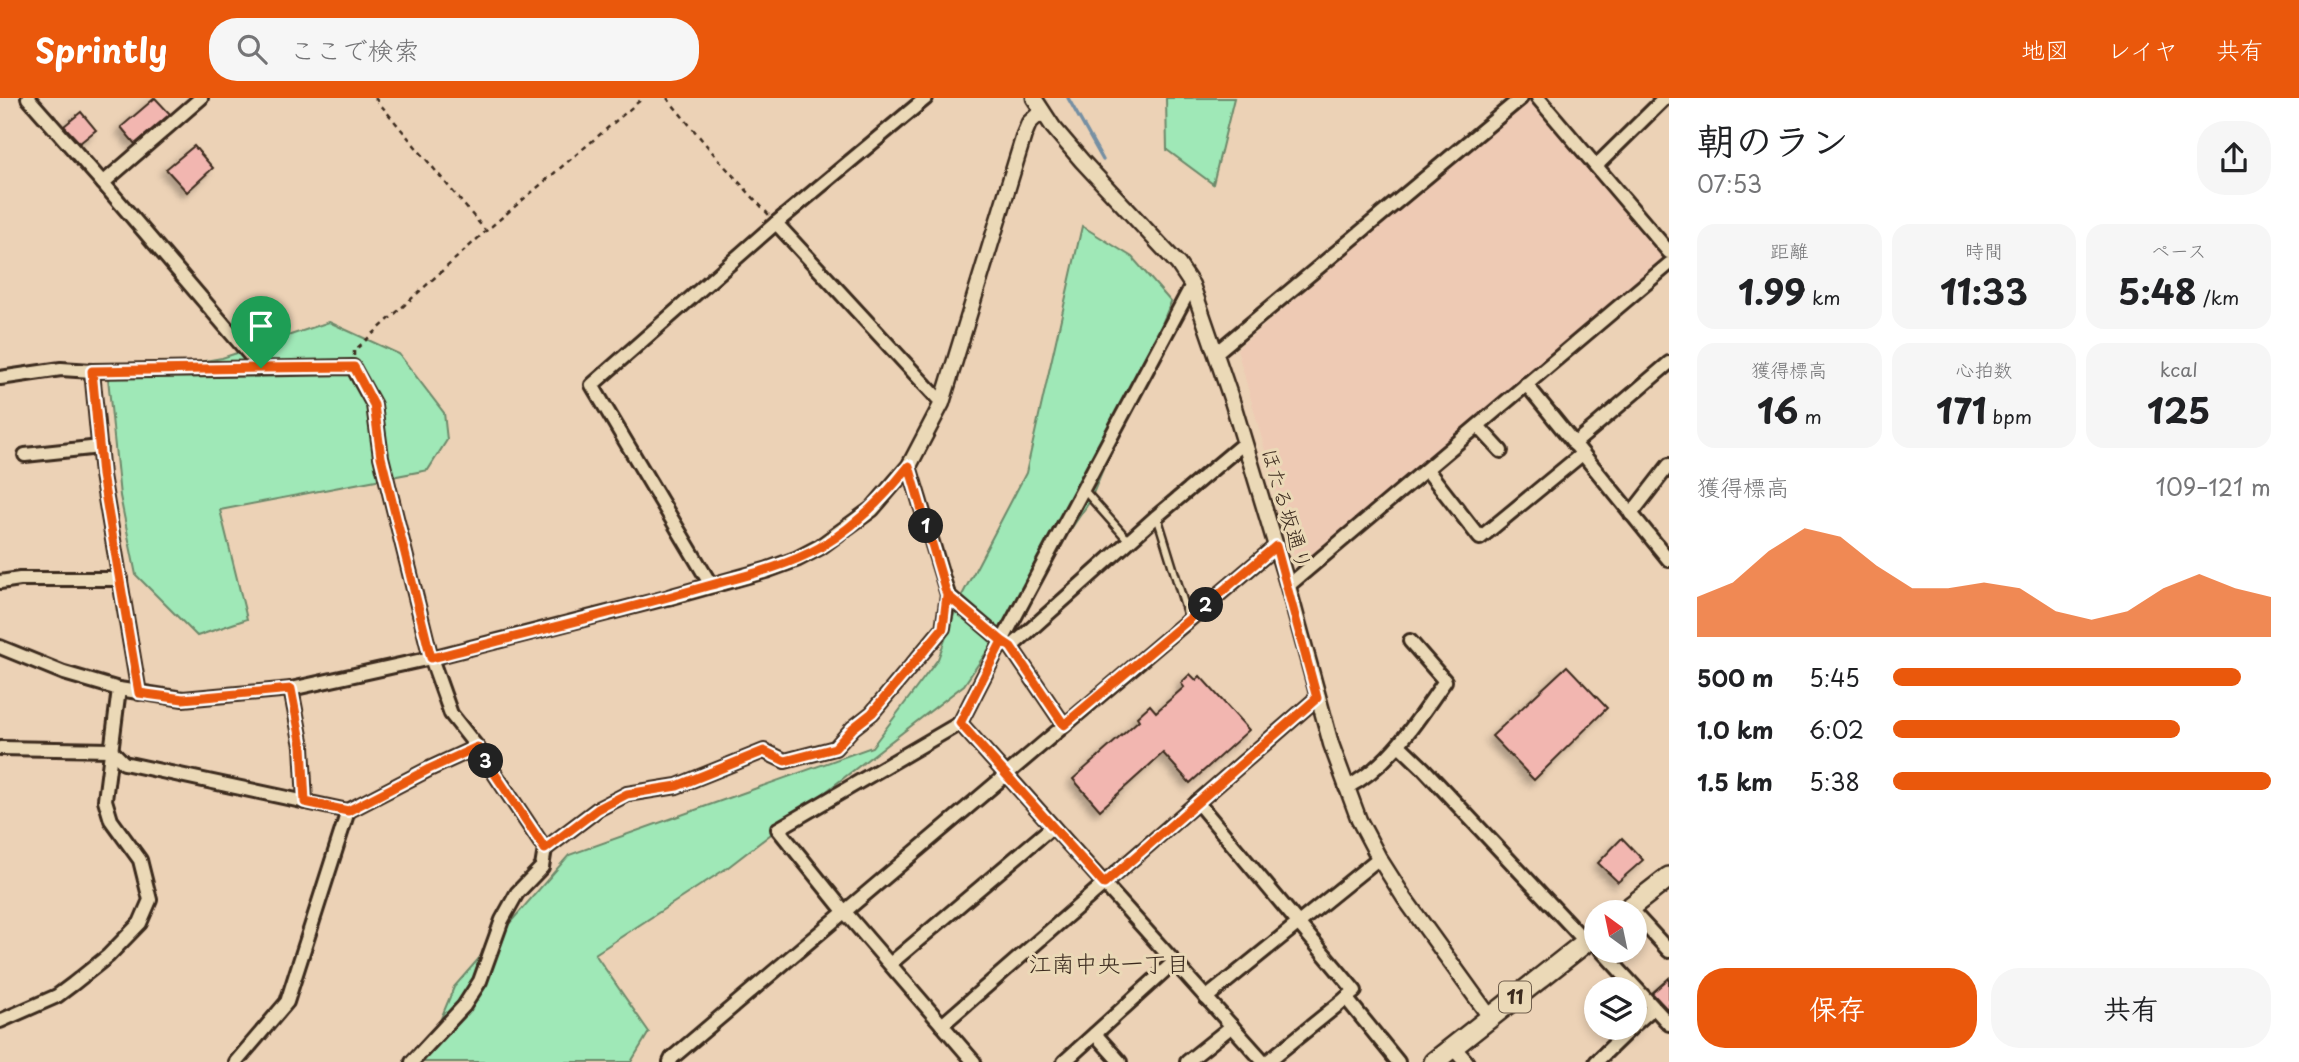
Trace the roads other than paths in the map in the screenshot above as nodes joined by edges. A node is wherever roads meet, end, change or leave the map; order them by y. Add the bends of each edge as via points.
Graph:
1 (28, 98) edge
2 (201, 98) edge
3 (926, 98) edge
4 (1034, 98) edge
5 (1521, 98) edge
6 (1538, 98) edge
7 (1665, 98) edge
8 (1042, 111) junction
9 (1596, 166) junction
10 (103, 183) junction
11 (776, 223) junction
12 (1669, 252) edge
13 (1669, 264) edge
14 (1192, 285) junction
15 (1217, 352) junction
16 (1669, 363) edge
17 (261, 368) junction
18 (92, 371) junction
19 (0, 377) edge
20 (1526, 384) junction
21 (942, 403) junction
22 (1478, 426) junction
23 (1244, 443) junction
24 (100, 447) junction
25 (1578, 449) junction
26 (1501, 451) dead end
27 (25, 455) dead end
28 (1669, 465) edge
29 (909, 466) junction
30 (1427, 470) junction
31 (1083, 489) junction
32 (1630, 514) junction
33 (1157, 516) junction
34 (1129, 541) junction
35 (1276, 546) junction
36 (1669, 560) edge
37 (120, 579) junction
38 (0, 582) edge
39 (711, 585) junction
40 (1288, 586) junction
41 (947, 595) junction
42 (670, 597) joint
43 (1189, 620) junction
44 (1410, 641) dead end
45 (1006, 644) junction
46 (0, 647) edge
47 (431, 658) junction
48 (119, 689) junction
49 (291, 689) junction
50 (139, 693) junction
51 (1317, 698) junction
52 (960, 723) junction
53 (1064, 725) junction
54 (1399, 745) junction
55 (477, 747) junction
56 (0, 748) edge
57 (111, 750) junction
58 (1005, 775) junction
59 (1346, 788) junction
60 (305, 802) junction
61 (1198, 802) junction
62 (348, 811) junction
63 (1052, 827) junction
64 (545, 849) junction
65 (1380, 858) junction
66 (1669, 877) edge
67 (1104, 884) junction
68 (1643, 900) edge
69 (844, 911) junction
70 (1299, 924) junction
71 (1647, 928) edge
72 (1584, 932) edge
73 (1584, 949) edge
74 (1669, 951) edge
75 (1174, 962) junction
76 (1613, 963) edge
77 (890, 964) junction
78 (1206, 998) junction
79 (1346, 998) junction
80 (1653, 1007) junction
81 (1647, 1013) edge
82 (1490, 1017) junction
83 (0, 1021) edge
84 (1669, 1024) edge
85 (942, 1025) junction
86 (1231, 1026) junction
87 (1095, 1034) junction
88 (1618, 1040) edge
89 (1453, 1047) junction
90 (236, 1062) edge
91 (412, 1062) edge
92 (670, 1062) edge
93 (974, 1062) edge
94 (1064, 1062) edge
95 (1120, 1062) edge
96 (1187, 1062) edge
97 (1265, 1062) edge
98 (1398, 1062) edge
99 (1434, 1062) edge
100 (1466, 1062) edge
101 (1595, 1062) edge

1 - 10 street
2 - 10 street
3 - 11 street
4 - 8 street, ほたる坂通り
5 - 15 street
6 - 9 street
7 - 9 street
8 - 14 street, ほたる坂通り
8 - 21 street via 1024,135
9 - 12 street
10 - 17 street
11 - 21 street
11 - 39 street via 592,385
13 - 20 street
14 - 15 street, ほたる坂通り
14 - 31 street
15 - 23 street, ほたる坂通り
16 - 25 street
17 - 18 street
17 - 47 street via 354,367 374,405 381,457
18 - 19 street via 61,369
18 - 24 street
20 - 22 street
20 - 25 street
21 - 29 street
22 - 26 street
22 - 30 street
23 - 33 street
23 - 35 street, ほたる坂通り
24 - 27 street
24 - 37 street
25 - 30 street via 1480,538
25 - 32 street
28 - 32 street
29 - 39 street via 872,509 820,547 767,570
29 - 41 street
30 - 40 street
31 - 34 lane
31 - 45 street
32 - 36 street
33 - 34 street
33 - 43 lane
34 - 45 street
35 - 40 street, ほたる坂通り
35 - 43 street
37 - 38 street
37 - 50 street
39 - 42 street
40 - 51 street, ほたる坂通り
41 - 45 street
41 - 64 street via 943,628 872,713 835,748 785,761 764,751 677,786 627,794 598,809
42 - 47 street
43 - 53 street
44 - 54 street via 1445,681
45 - 52 street
45 - 53 street
46 - 48 street
47 - 49 street
47 - 55 street via 451,714
48 - 50 street
48 - 57 street
49 - 50 street via 183,699
49 - 60 street via 302,746
51 - 59 street, ほたる坂通り
51 - 61 street
52 - 58 street
52 - 69 street via 778,829
53 - 58 street
54 - 59 street
54 - 72 street
55 - 62 street
55 - 64 street
56 - 57 street
57 - 60 street via 124,763
57 - 83 street via 105,800 111,820 140,860 150,900 140,923 108,956 57,996
58 - 63 street
58 - 69 street
59 - 65 street, ほたる坂通り
60 - 62 street
61 - 67 street
61 - 70 street
62 - 90 street via 287,1002
63 - 67 street
63 - 77 street
64 - 91 street via 542,867 517,894 502,920 480,981 464,1006
65 - 70 street
65 - 82 street, ほたる坂通り
66 - 68 main road
67 - 75 street
67 - 85 street
69 - 77 street
69 - 92 street
70 - 78 street
70 - 79 street via 1355,991
71 - 74 street
73 - 82 main road, 11
75 - 78 street
75 - 87 street
76 - 80 street
77 - 85 street
78 - 86 street
79 - 97 street
79 - 98 street
80 - 81 street
80 - 84 street
82 - 89 main road, 11
85 - 93 street
86 - 96 street
86 - 97 street
87 - 94 street
87 - 95 street
88 - 101 street
89 - 99 main road, 11
89 - 100 street

